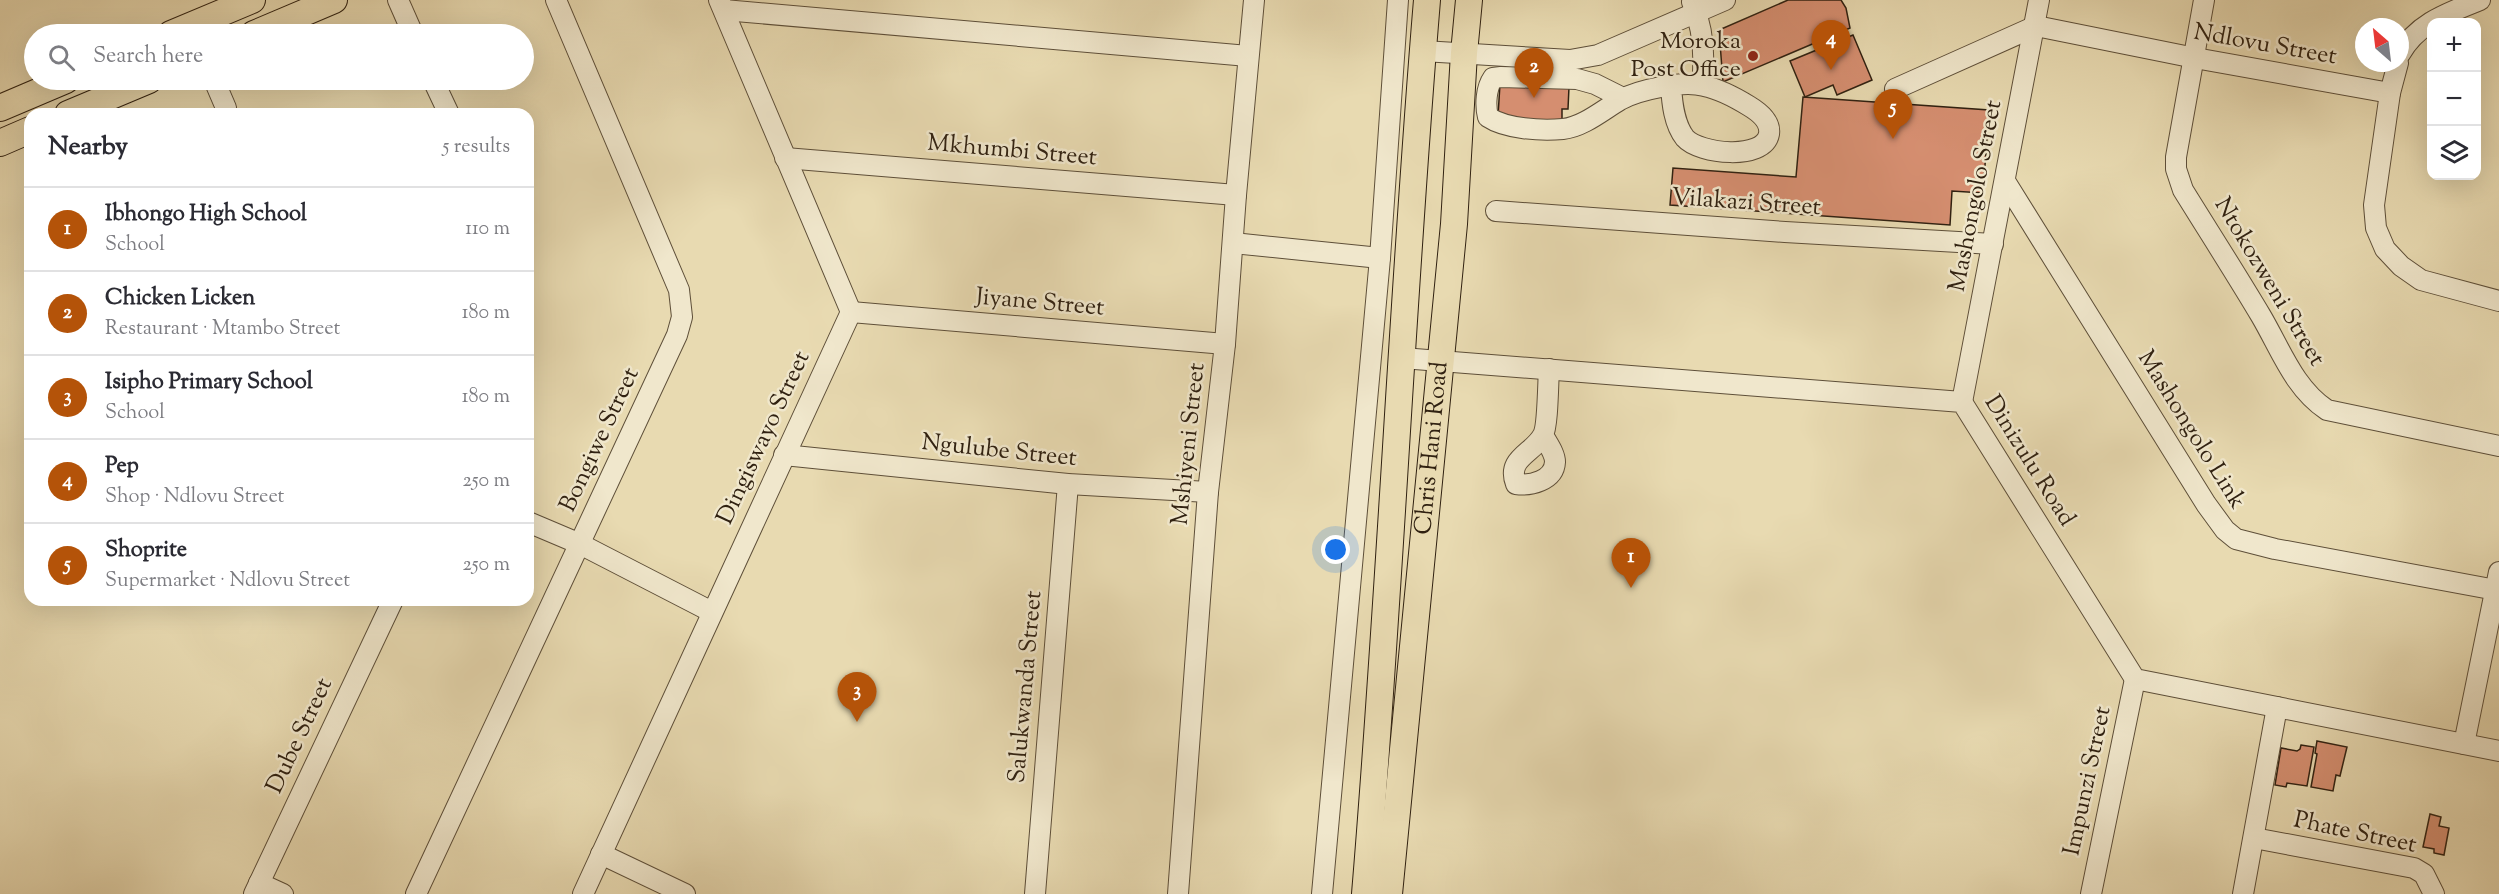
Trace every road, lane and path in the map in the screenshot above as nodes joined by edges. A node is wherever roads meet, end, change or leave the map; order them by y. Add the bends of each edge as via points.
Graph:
1 (252, 0) edge
2 (334, 0) edge
3 (398, 0) edge
4 (556, 0) edge
5 (1254, 0) edge
6 (1398, 0) edge
7 (1427, 0) edge
8 (1469, 0) edge
9 (1725, 0) edge
10 (2039, 0) edge
11 (2204, 0) edge
12 (2480, 0) edge
13 (721, 5) edge
14 (1694, 6) edge
15 (195, 24) edge
16 (278, 24) edge
17 (409, 24) edge
18 (2036, 26) junction
19 (2409, 39) edge
20 (1423, 51) junction
21 (1464, 53) junction
22 (1248, 56) junction
23 (2195, 58) junction
24 (2396, 72) edge
25 (1702, 85) junction
26 (1671, 86) junction
27 (1895, 89) dead end
28 (42, 90) edge
29 (125, 90) edge
30 (218, 90) edge
31 (438, 90) edge
32 (2390, 93) junction
33 (1623, 98) junction
34 (0, 108) edge
35 (83, 108) edge
36 (226, 108) edge
37 (446, 108) edge
38 (24, 133) edge
39 (0, 143) edge
40 (785, 158) junction
41 (2005, 181) junction
42 (1236, 195) junction
43 (1496, 211) dead end
44 (1233, 243) junction
45 (1993, 244) junction
46 (1380, 258) junction
47 (2499, 301) edge
48 (851, 312) junction
49 (1225, 344) junction
50 (1402, 358) junction
51 (1440, 361) junction
52 (1549, 369) junction
53 (1962, 402) junction
54 (1544, 435) dead end
55 (2499, 446) edge
56 (784, 455) junction
57 (1068, 484) junction
58 (1209, 492) junction
59 (534, 525) edge
60 (580, 544) junction
61 (2497, 581) edge
62 (390, 606) edge
63 (712, 612) junction
64 (2135, 679) junction
65 (2277, 707) junction
66 (2464, 744) junction
67 (2499, 751) edge
68 (2254, 838) junction
69 (601, 854) junction
70 (256, 889) edge
71 (283, 894) edge
72 (416, 894) edge
73 (583, 894) edge
74 (685, 894) edge
75 (1035, 894) edge
76 (1178, 894) edge
77 (1322, 894) edge
78 (1365, 894) edge
79 (1389, 894) edge
80 (2091, 894) edge
81 (2243, 894) edge
82 (2434, 894) edge

1 - 15 main road
2 - 16 main road
3 - 17 street
4 - 60 street, Bongiwe Street via 671,270 682,306 677,335
5 - 22 street, Mshiyeni Street
6 - 46 street
7 - 20 main road, Chris Hani Road
8 - 21 main road, Chris Hani Road
9 - 14 street
10 - 18 street, Mashongolo Street
11 - 23 street, Ntokozweni Street
12 - 19 street via 2433,20
13 - 22 street
13 - 40 street
14 - 21 street via 1608,51 1570,60
14 - 25 street via 1705,53
18 - 23 street, Ndlovu Street
18 - 27 street
18 - 41 street, Mashongolo Street
20 - 21 street
20 - 50 main road, Chris Hani Road
21 - 51 main road, Chris Hani Road via 1454,225
22 - 42 street, Mshiyeni Street
23 - 32 street, Ndlovu Street
23 - 55 street, Ntokozweni Street via 2175,157 2179,179 2306,393 2327,410
24 - 32 street
25 - 26 street
25 - 26 street via 1757,111 1767,122 1769,133 1764,143 1751,151 1726,151 1704,149 1686,139 1677,122
26 - 33 street
28 - 34 main road
29 - 35 main road
30 - 36 street
31 - 37 street
32 - 47 street via 2374,205 2376,228 2385,249 2421,280
33 - 33 street via 1577,79 1501,77 1493,78 1489,84 1486,110 1488,117 1515,126 1565,129
38 - 39 main road
40 - 42 street, Mkhumbi Street
40 - 48 street
41 - 45 street, Mashongolo Street
41 - 61 street, Mashongolo Link via 2206,504 2236,539 2275,549
42 - 44 street, Mshiyeni Street
43 - 45 street, Vilakazi Street
44 - 46 street
44 - 49 street, Mshiyeni Street
45 - 53 street, Mashongolo Street
46 - 77 street
48 - 49 street, Jiyane Street
48 - 56 street, Dingiswayo Street
49 - 58 street, Mshiyeni Street
50 - 51 street, Dinizulu Road
50 - 78 main road, Chris Hani Road
51 - 52 street, Dinizulu Road
51 - 79 main road, Chris Hani Road
52 - 53 street, Dinizulu Road
52 - 54 street
53 - 64 street, Dinizulu Road
56 - 57 street, Ngulube Street
56 - 63 street, Dingiswayo Street
57 - 58 street, Ngulube Street
57 - 75 street, Salukwanda Street
58 - 76 street, Mshiyeni Street
59 - 60 street
60 - 63 street
60 - 72 street, Bongiwe Street
61 - 66 street
62 - 70 street, Dube Street
63 - 69 street, Dingiswayo Street
64 - 65 street
64 - 80 street, Impunzi Street
65 - 66 street
65 - 68 street, Phate Street
66 - 67 street
68 - 81 street, Phate Street
68 - 82 street, Phate Street via 2414,868 2424,874
69 - 73 street, Dingiswayo Street
69 - 74 street
70 - 71 street

